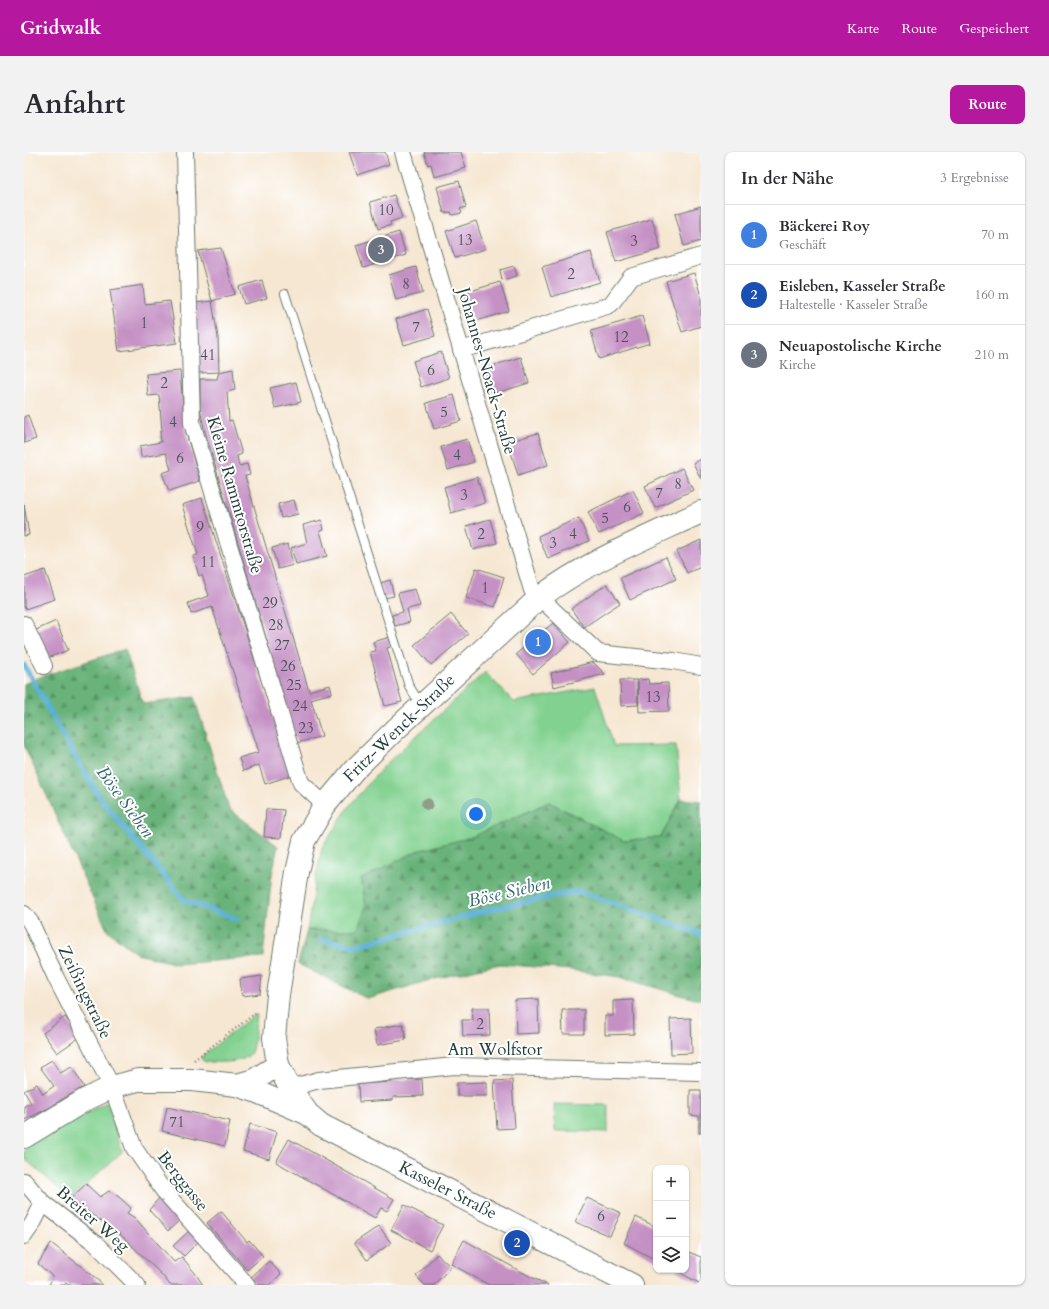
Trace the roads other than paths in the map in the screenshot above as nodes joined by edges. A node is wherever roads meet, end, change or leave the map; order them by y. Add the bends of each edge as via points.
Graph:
1 (185, 152) edge
2 (403, 152) edge
3 (701, 256) edge
4 (285, 294) dead end
5 (461, 350) junction
6 (701, 512) edge
7 (539, 598) junction
8 (24, 624) edge
9 (44, 666) dead end
10 (701, 666) edge
11 (421, 705) junction
12 (325, 805) junction
13 (24, 914) edge
14 (278, 1064) junction
15 (701, 1072) edge
16 (237, 1085) junction
17 (112, 1086) junction
18 (290, 1088) junction
19 (308, 1114) junction
20 (24, 1137) edge
21 (24, 1181) edge
22 (43, 1203) junction
23 (24, 1236) edge
24 (137, 1285) edge
25 (247, 1285) edge
26 (632, 1285) edge

1 - 12 street, Kleine Rammtorstraße via 192,423 301,783
2 - 5 street, Johannes-Noack-Straße
3 - 5 street via 631,277 607,306
4 - 11 lane via 409,686
5 - 7 street, Johannes-Noack-Straße via 532,590
6 - 7 main road, Fritz-Wenck-Straße via 587,567
7 - 10 street, Johannes-Noack-Straße via 598,653 673,660
7 - 11 main road, Fritz-Wenck-Straße
8 - 9 street
11 - 12 main road, Fritz-Wenck-Straße via 354,770
12 - 14 main road, Fritz-Wenck-Straße via 304,841 297,872 278,995 274,1038
13 - 17 street, Zeißingstraße via 31,923 56,978
14 - 16 main road, Kasseler Straße via 254,1080
14 - 18 main road, Kasseler Straße
15 - 18 street, Am Wolfstor via 454,1066 319,1080
16 - 17 main road, Kasseler Straße via 170,1079 138,1080
16 - 19 main road, Kasseler Straße
17 - 20 main road, Kasseler Straße
17 - 25 street, Berggasse via 134,1148 163,1190
18 - 19 main road, Kasseler Straße
19 - 26 main road, Kasseler Straße via 321,1125
21 - 22 street, Breiter Weg
22 - 23 street
22 - 24 street, Breiter Weg via 95,1244

